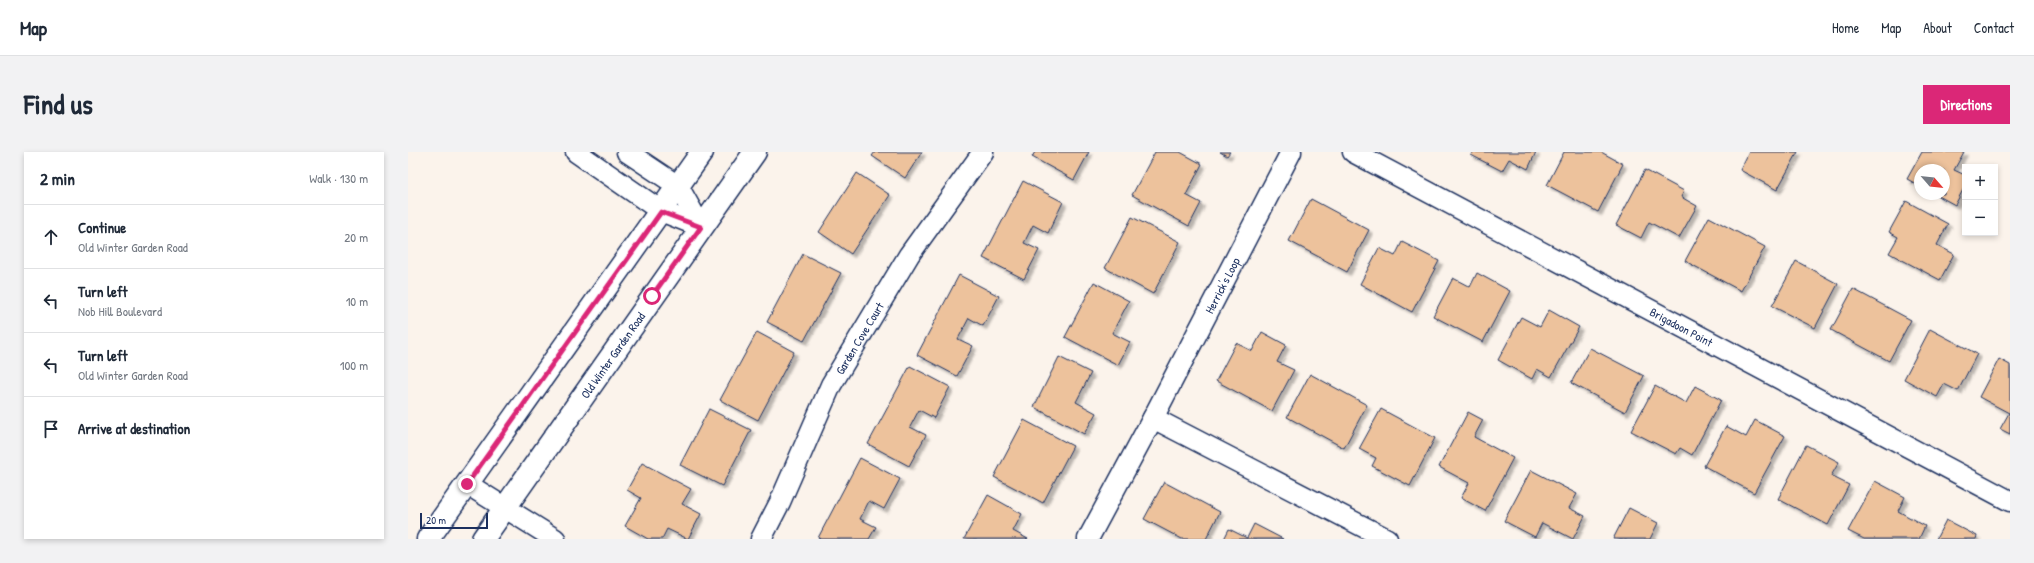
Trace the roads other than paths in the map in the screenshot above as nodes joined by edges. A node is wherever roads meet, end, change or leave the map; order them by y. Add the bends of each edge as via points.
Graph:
1 (576, 152) edge
2 (627, 152) edge
3 (702, 152) edge
4 (755, 152) edge
5 (982, 152) edge
6 (1291, 152) edge
7 (1353, 152) edge
8 (678, 186) junction
9 (661, 212) junction
10 (701, 227) junction
11 (1153, 418) junction
12 (467, 484) junction
13 (2010, 501) edge
14 (504, 509) junction
15 (428, 539) edge
16 (483, 539) edge
17 (555, 539) edge
18 (761, 539) edge
19 (1088, 539) edge
20 (1387, 539) edge

1 - 9 street
2 - 8 street
3 - 8 main road
4 - 10 main road, Old Winter Garden Road
5 - 18 street, Garden Cove Court via 909,255 831,385
6 - 11 street, Herrick's Loop
7 - 13 street, Brigadoon Point
8 - 9 main road
8 - 10 street
9 - 10 street
9 - 12 main road
10 - 14 main road, Old Winter Garden Road
11 - 19 street, Herrick's Loop
11 - 20 street
12 - 14 street
12 - 15 main road
14 - 16 main road, Old Winter Garden Road
14 - 17 street

